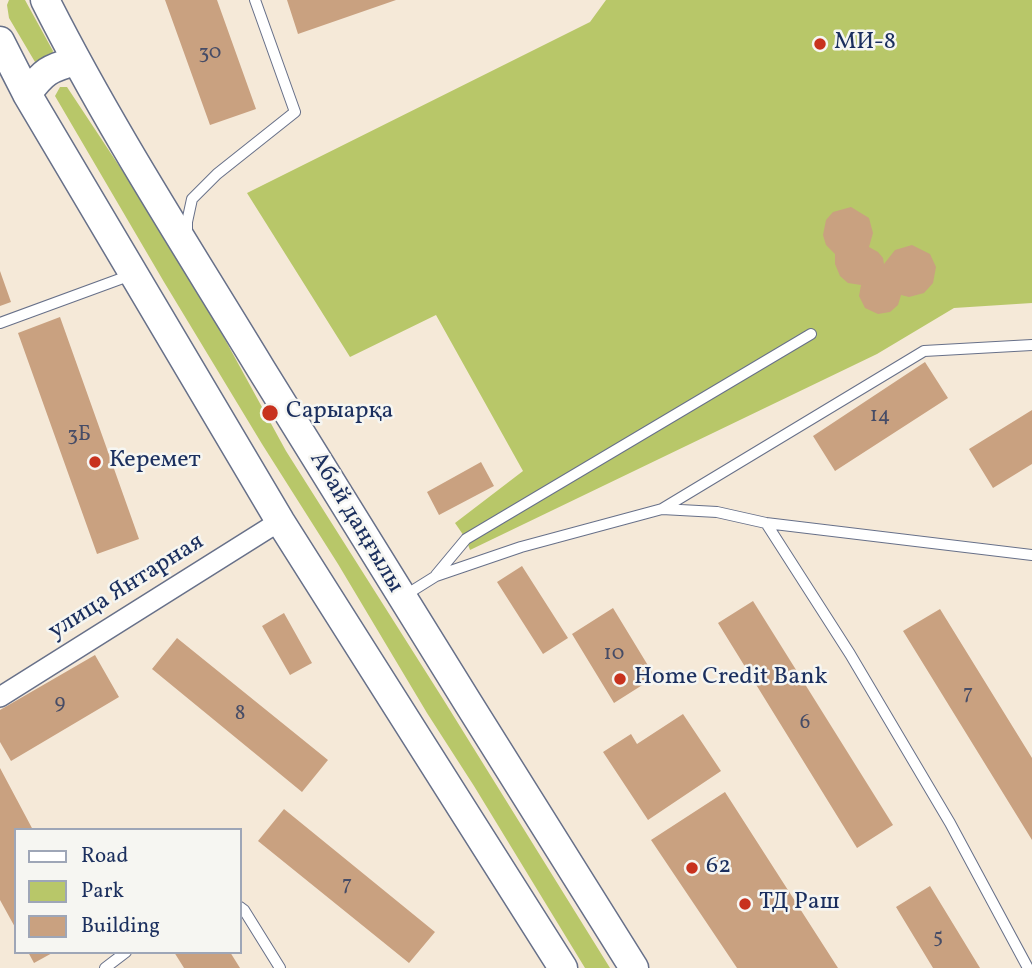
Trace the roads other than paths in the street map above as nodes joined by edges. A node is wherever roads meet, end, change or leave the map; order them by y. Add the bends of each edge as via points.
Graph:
1 (46, 0) edge
2 (255, 0) edge
3 (0, 41) edge
4 (76, 61) junction
5 (27, 94) junction
6 (187, 247) junction
7 (134, 274) junction
8 (0, 323) edge
9 (811, 334) dead end
10 (1032, 345) edge
11 (662, 509) junction
12 (280, 521) junction
13 (766, 523) junction
14 (1032, 555) edge
15 (436, 576) junction
16 (401, 598) junction
17 (0, 697) edge
18 (242, 909) edge
19 (123, 954) edge
20 (105, 968) edge
21 (280, 968) edge
22 (562, 968) edge
23 (634, 968) edge
24 (1028, 968) edge

1 - 4 main road, Абай даңғылы
2 - 6 lane via 295,112 192,199
3 - 5 main road
4 - 5 main road via 39,77
4 - 6 main road, Абай даңғылы
5 - 7 main road
6 - 16 main road, Абай даңғылы
7 - 8 lane
7 - 12 main road
9 - 15 lane via 466,539
10 - 11 lane via 923,351
11 - 13 lane via 717,512
11 - 15 lane via 521,547
12 - 17 street, улица Янтарная
12 - 22 main road
13 - 14 lane
13 - 24 lane via 950,823
15 - 16 lane
16 - 23 main road, Абай даңғылы
18 - 21 lane
19 - 20 lane

